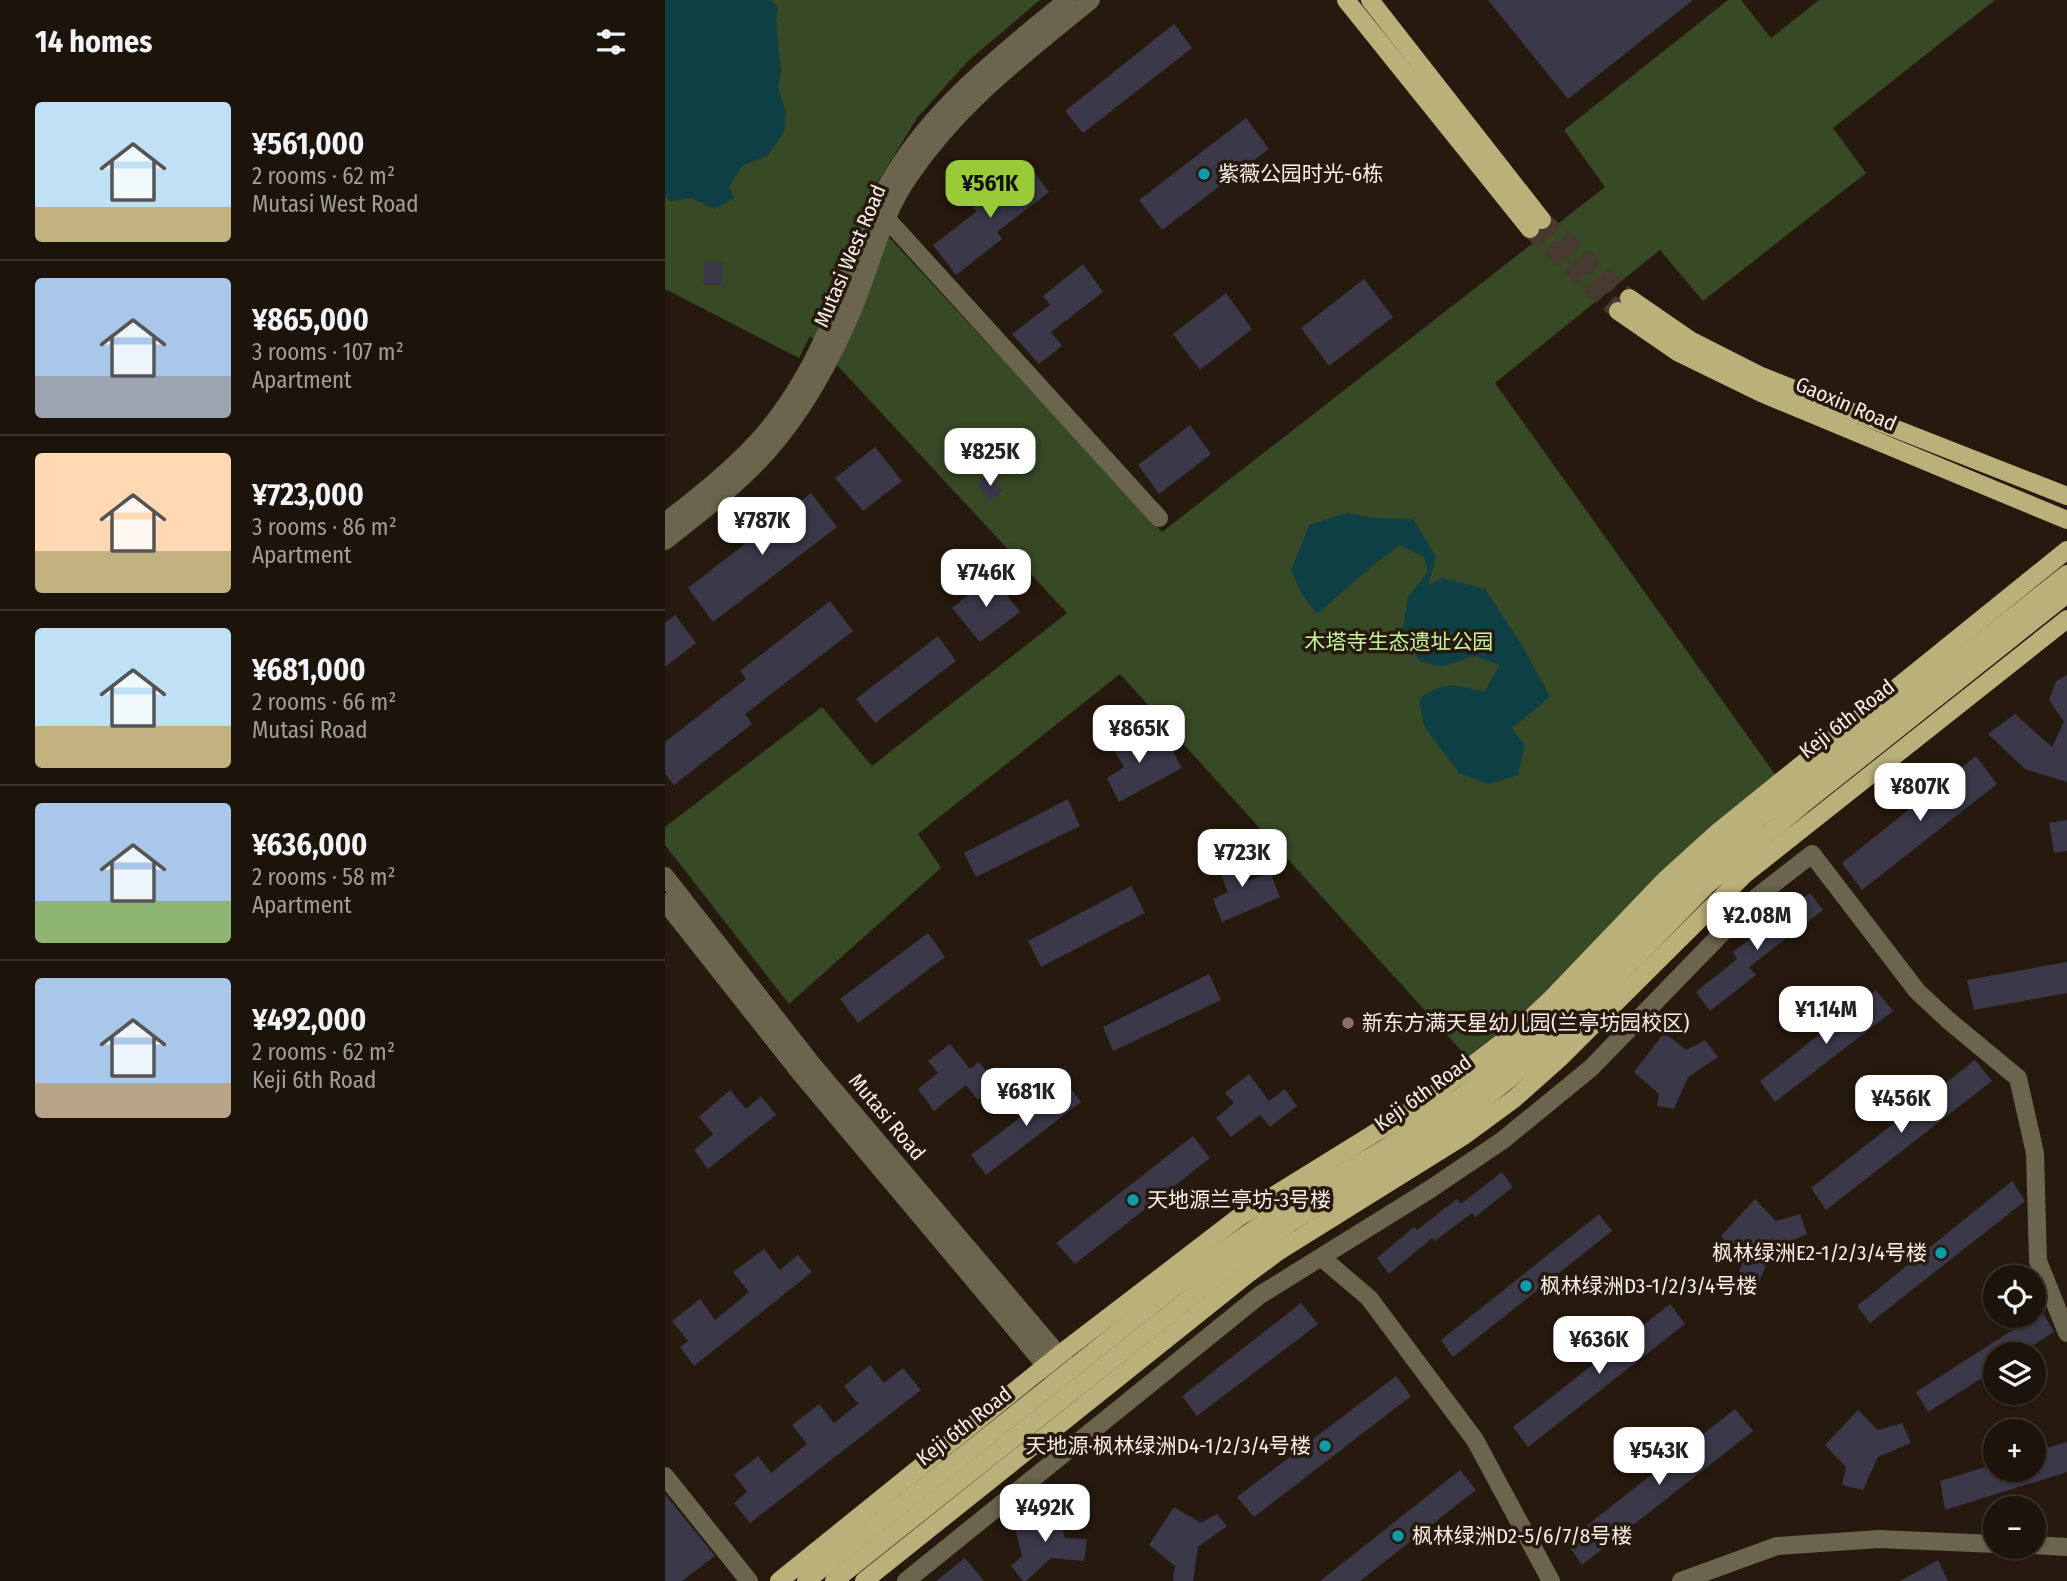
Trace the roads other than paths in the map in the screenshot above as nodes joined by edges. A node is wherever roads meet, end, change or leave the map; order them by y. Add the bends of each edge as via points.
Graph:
1 (1067, 0) edge
2 (1091, 0) edge
3 (1346, 0) edge
4 (1370, 0) edge
5 (880, 215) junction
6 (2067, 496) edge
7 (1159, 517) dead end
8 (2067, 520) edge
9 (665, 522) edge
10 (665, 541) edge
11 (2067, 550) edge
12 (2067, 574) edge
13 (2067, 594) edge
14 (2067, 619) edge
15 (665, 876) edge
16 (665, 902) edge
17 (1322, 1258) junction
18 (2067, 1333) edge
19 (1053, 1361) junction
20 (1070, 1381) junction
21 (665, 1476) edge
22 (1983, 1543) edge
23 (2046, 1546) edge
24 (2067, 1547) edge
25 (749, 1581) edge
26 (779, 1581) edge
27 (806, 1581) edge
28 (834, 1581) edge
29 (864, 1581) edge
30 (906, 1581) edge
31 (1551, 1581) edge
32 (1681, 1581) edge

1 - 5 street, Mutasi West Road via 972,79 920,134 894,174
2 - 5 street, Mutasi West Road via 983,89 941,133
3 - 4 main road via 1536,225
5 - 7 street
5 - 9 street, Mutasi West Road via 816,354 778,416 748,452
5 - 10 street, Mutasi West Road via 852,312 808,400 749,470
6 - 8 main road, Gaoxin Road via 1761,376 1624,304 1679,353 1761,393
11 - 19 main road via 1718,832 1518,1030 1420,1105 1238,1217
12 - 20 main road, Keji 6th Road via 1760,817 1686,883 1541,1032 1480,1082 1384,1149 1243,1237 1176,1286
13 - 20 main road, Keji 6th Road via 1708,884 1546,1049 1471,1110 1291,1222
14 - 29 main road via 1744,875 1514,1099 1456,1141 1279,1251
15 - 19 street, Mutasi Road
16 - 19 street, Mutasi Road via 801,1074
17 - 18 street via 1503,1140 1591,1068 1758,896 1812,854 1917,991 2018,1078 2035,1153 2038,1261
17 - 30 street via 1260,1295
17 - 31 street via 1369,1298 1475,1440
19 - 20 street, Mutasi Road
19 - 26 main road
20 - 27 main road, Keji 6th Road
20 - 28 main road, Keji 6th Road
21 - 25 street
22 - 32 street via 1879,1539 1777,1546
23 - 24 street

